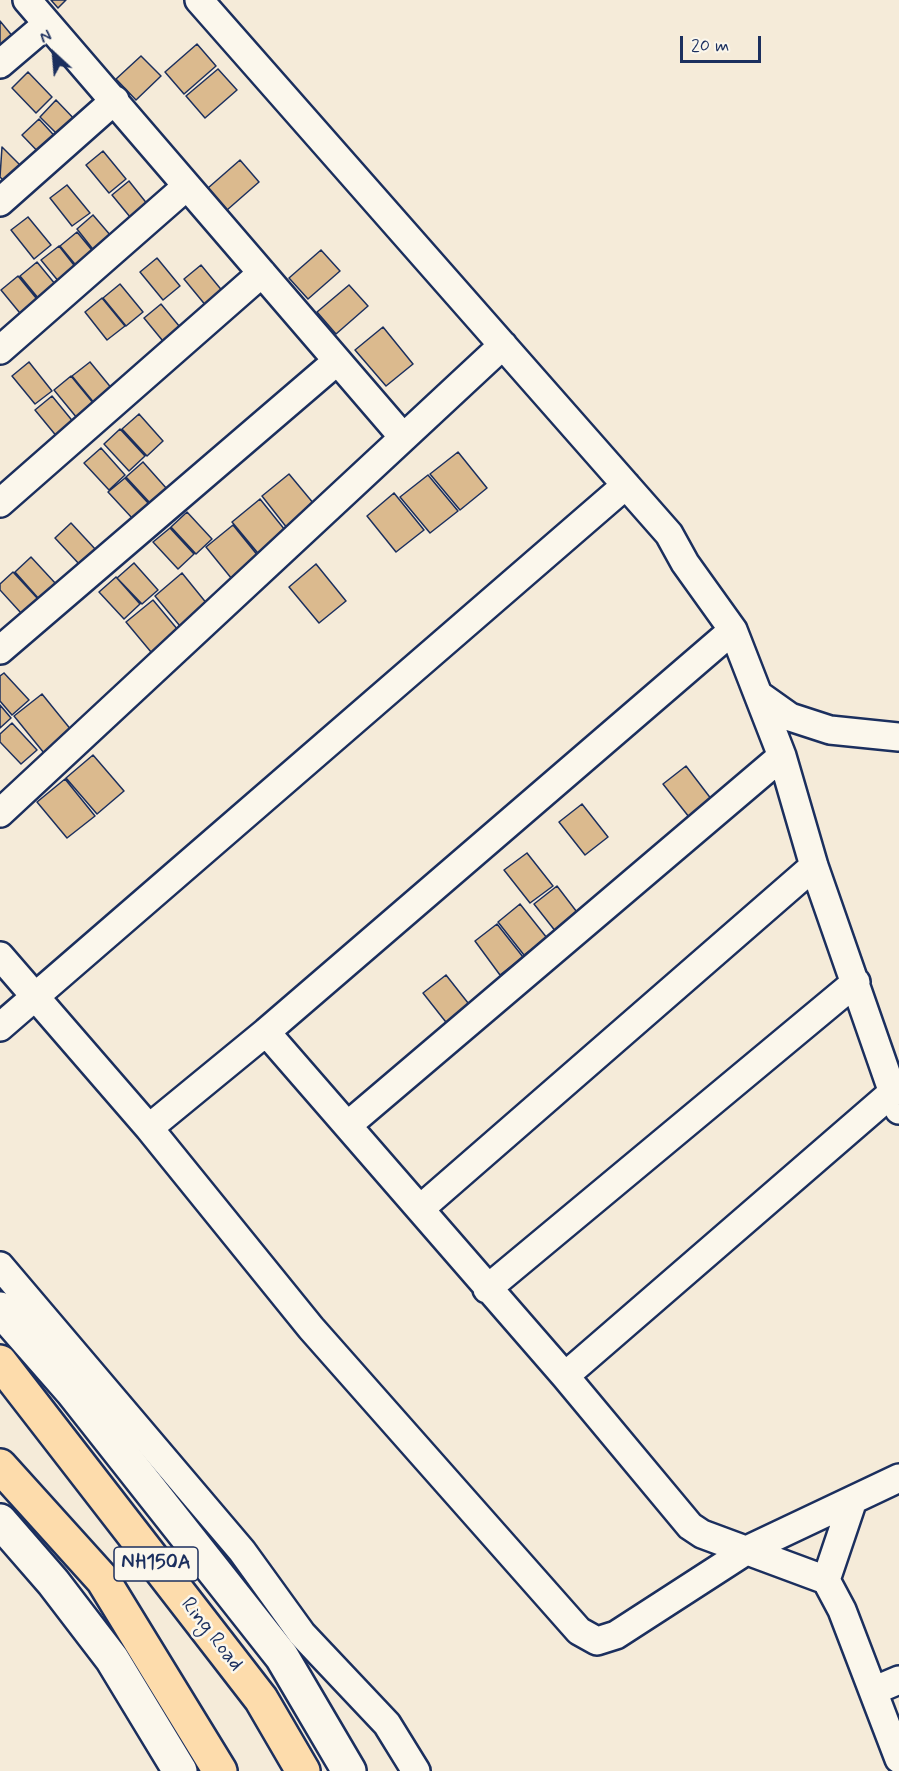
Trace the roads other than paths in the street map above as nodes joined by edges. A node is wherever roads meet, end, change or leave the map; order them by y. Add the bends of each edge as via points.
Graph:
1 (27, 0) edge
2 (199, 0) edge
3 (47, 24) junction
4 (0, 64) edge
5 (115, 100) junction
6 (187, 186) junction
7 (0, 202) edge
8 (262, 273) junction
9 (502, 345) junction
10 (0, 350) edge
11 (337, 361) junction
12 (403, 437) junction
13 (626, 485) junction
14 (0, 502) edge
15 (733, 630) junction
16 (0, 650) edge
17 (759, 695) junction
18 (899, 737) edge
19 (782, 756) junction
20 (0, 813) edge
21 (813, 866) junction
22 (0, 956) edge
23 (856, 982) junction
24 (36, 997) junction
25 (0, 1027) edge
26 (266, 1032) junction
27 (896, 1101) edge
28 (348, 1125) junction
29 (149, 1128) junction
30 (420, 1209) junction
31 (0, 1266) edge
32 (487, 1289) junction
33 (0, 1309) edge
34 (0, 1362) edge
35 (565, 1376) junction
36 (0, 1466) edge
37 (899, 1478) edge
38 (854, 1500) junction
39 (0, 1521) edge
40 (749, 1549) junction
41 (826, 1580) junction
42 (899, 1680) edge
43 (873, 1691) junction
44 (899, 1759) edge
45 (180, 1771) edge
46 (220, 1771) edge
47 (303, 1771) edge
48 (349, 1771) edge
49 (416, 1771) edge

1 - 3 street
2 - 9 street
3 - 4 street
3 - 5 street
5 - 6 street
5 - 7 street
6 - 8 street
6 - 10 street
8 - 11 street
8 - 14 street
9 - 12 street
9 - 13 street
11 - 12 street
11 - 16 street
12 - 20 street
13 - 15 street via 669,534
13 - 24 street
15 - 17 street
15 - 26 street
17 - 18 street via 790,717 830,730
17 - 19 street
19 - 21 street
19 - 28 street
21 - 23 street
21 - 30 street
22 - 24 street
23 - 27 street
23 - 32 street
24 - 25 street
24 - 29 street
26 - 28 street
26 - 29 street
27 - 35 street
28 - 30 street
29 - 40 street via 311,1328 579,1631 597,1641 616,1635
30 - 32 street
31 - 49 street via 242,1551 302,1634 387,1724
32 - 35 street
33 - 48 street via 72,1391 275,1648
34 - 47 highway, Ring Road / NH150A via 261,1699
35 - 40 street via 690,1526
36 - 46 highway, NH150A via 103,1580
37 - 38 street
38 - 40 street
38 - 41 street
39 - 45 street via 112,1659
40 - 41 street
41 - 43 street via 842,1610
42 - 43 street
43 - 44 street

